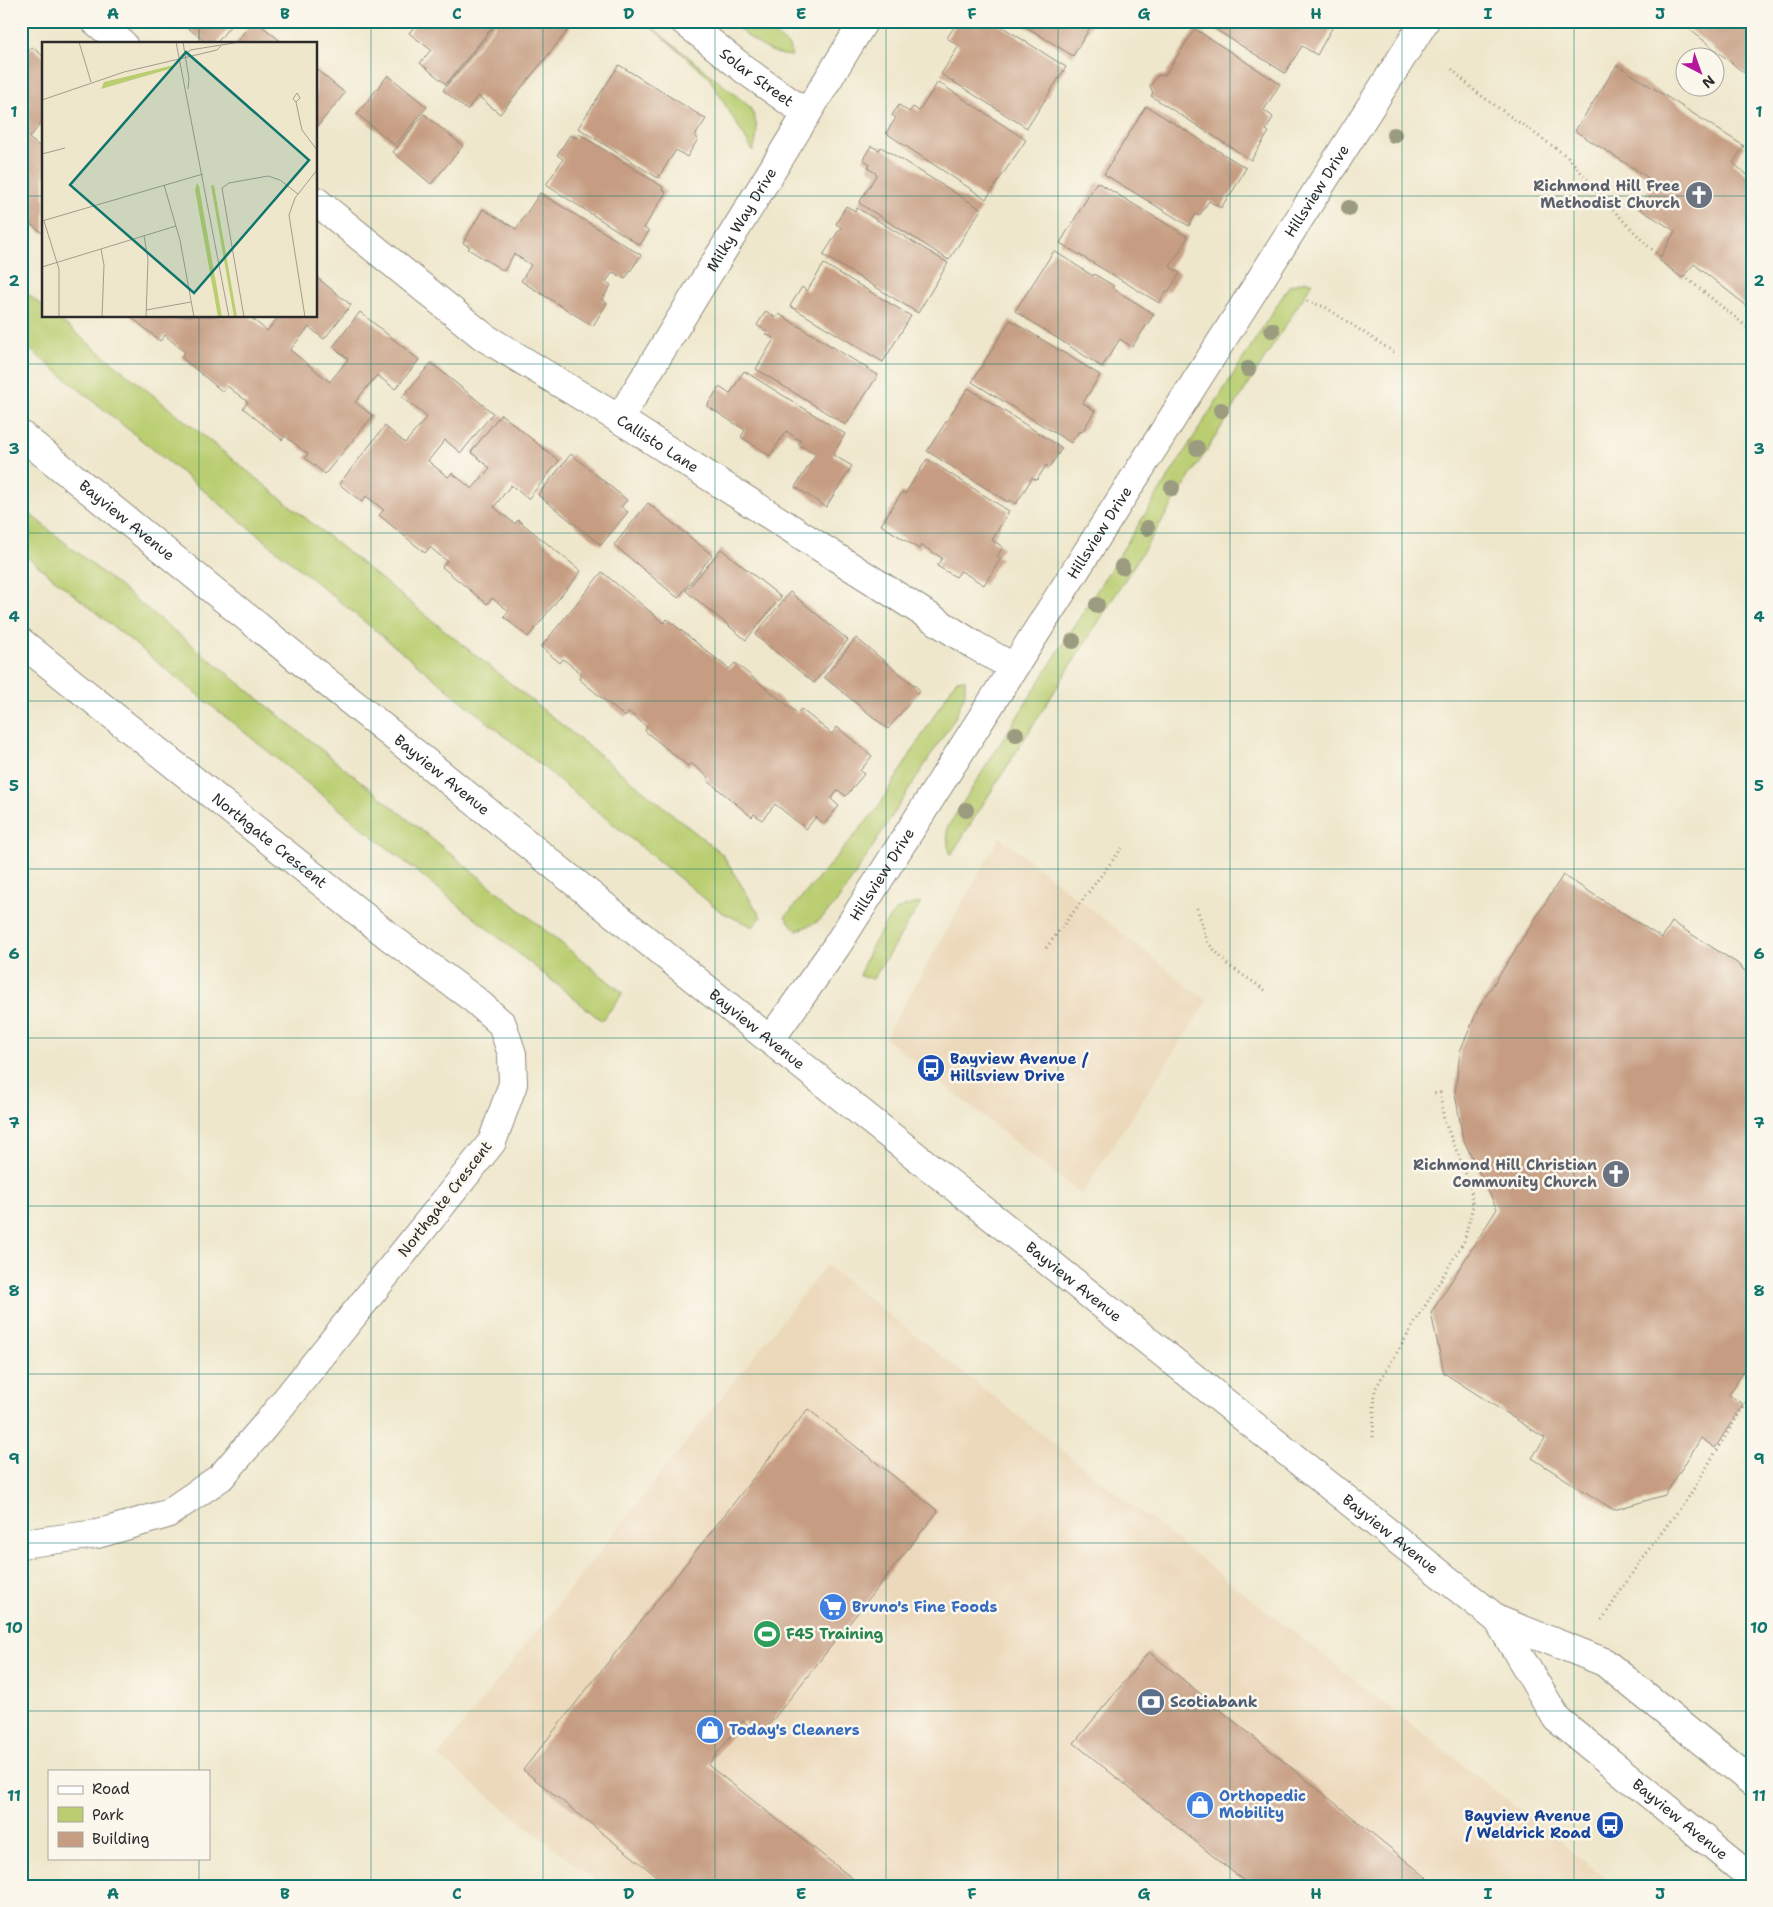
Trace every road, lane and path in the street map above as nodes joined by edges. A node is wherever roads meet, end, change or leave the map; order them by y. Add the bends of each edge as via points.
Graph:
1 (95, 21) edge
2 (684, 21) edge
3 (864, 21) edge
4 (1425, 21) edge
5 (121, 42) edge
6 (1452, 69) dead end
7 (807, 114) junction
8 (318, 203) edge
9 (1661, 257) dead end
10 (1684, 276) dead end
11 (1307, 301) dead end
12 (1752, 331) edge
13 (1395, 353) dead end
14 (619, 419) junction
15 (21, 435) edge
16 (21, 642) edge
17 (1013, 667) junction
18 (1122, 848) dead end
19 (1198, 908) dead end
20 (1046, 948) dead end
21 (1265, 990) dead end
22 (770, 1040) junction
23 (1431, 1094) dead end
24 (1749, 1397) dead end
25 (1373, 1437) dead end
26 (21, 1544) edge
27 (1498, 1620) junction
28 (1602, 1620) dead end
29 (1752, 1782) edge
30 (1752, 1880) edge
31 (1744, 1886) edge

1 - 5 street
2 - 7 street, Solar Street
3 - 7 street, Milky Way Drive
4 - 17 street, Hillsview Drive
6 - 9 path via 1476,92 1568,157 1620,217
7 - 14 street, Milky Way Drive
8 - 14 street, Callisto Lane via 484,337
10 - 12 path
11 - 13 path via 1325,307
14 - 17 street, Callisto Lane
15 - 22 street, Bayview Avenue
16 - 26 street, Northgate Crescent via 502,1024 512,1054 514,1084 492,1142 221,1477 167,1514 97,1534
17 - 22 street, Hillsview Drive via 836,947
18 - 20 path
19 - 21 path via 1208,943 1228,965
22 - 27 street, Bayview Avenue
23 - 25 path via 1440,1093 1444,1120 1470,1184 1473,1206 1464,1241 1374,1390
24 - 28 path via 1688,1498 1642,1558
27 - 29 street, Bayview Avenue via 1604,1662
27 - 30 street, Bayview Avenue via 1557,1719
30 - 31 street

